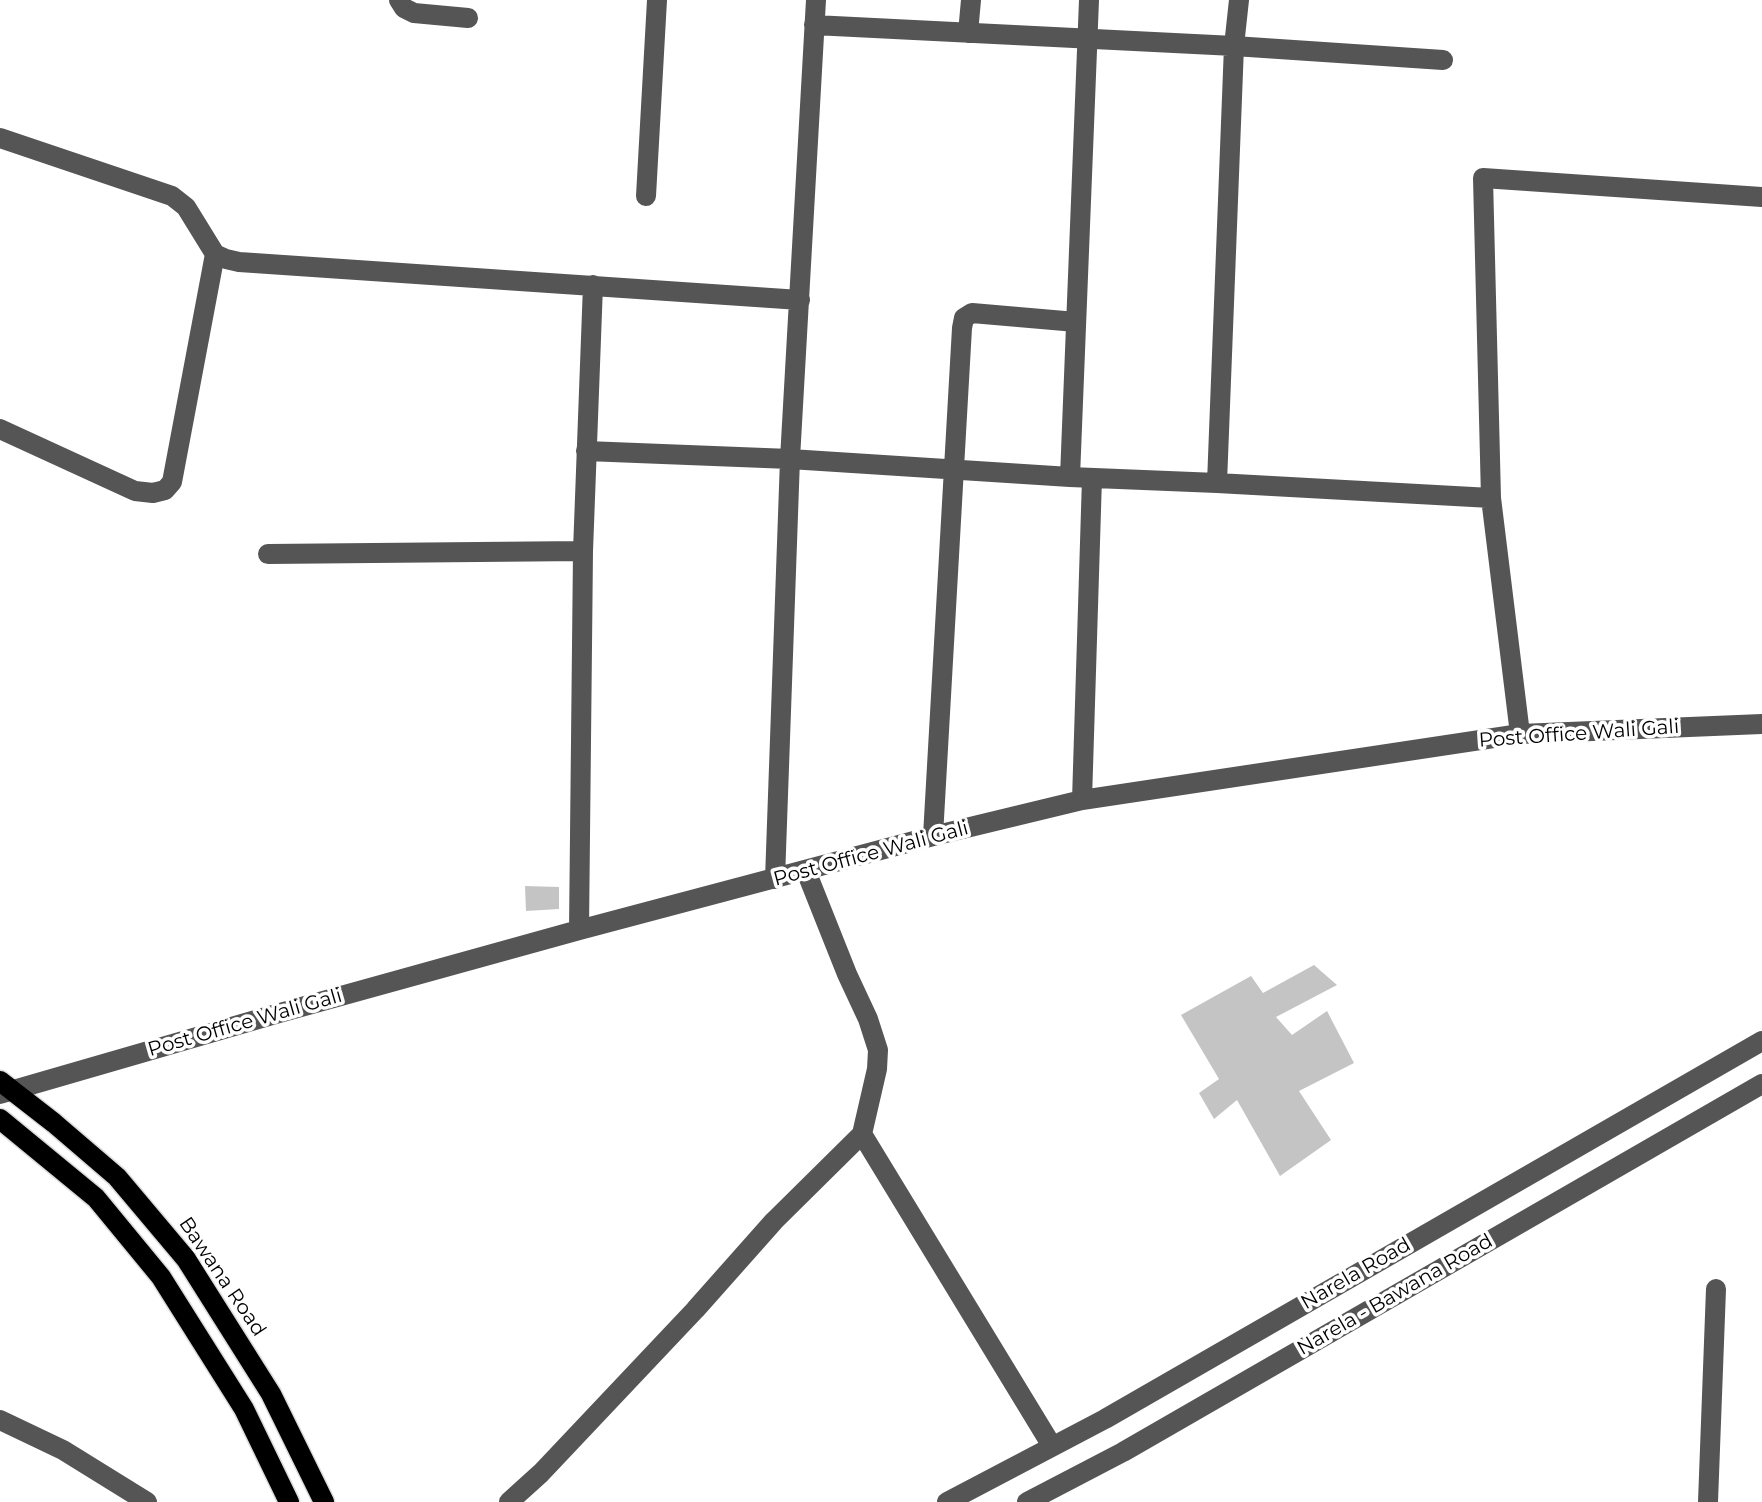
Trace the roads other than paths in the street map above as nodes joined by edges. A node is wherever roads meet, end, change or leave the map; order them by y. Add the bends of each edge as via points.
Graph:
1 (399, 0) edge
2 (657, 0) edge
3 (816, 0) edge
4 (971, 0) edge
5 (1089, 0) edge
6 (1239, 0) edge
7 (468, 18) dead end
8 (814, 25) junction
9 (968, 33) junction
10 (1086, 39) junction
11 (1234, 46) junction
12 (1443, 60) dead end
13 (0, 138) edge
14 (646, 196) dead end
15 (1762, 197) edge
16 (215, 254) junction
17 (593, 285) junction
18 (800, 300) junction
19 (1076, 322) junction
20 (0, 429) edge
21 (586, 451) junction
22 (790, 459) junction
23 (954, 470) junction
24 (1070, 477) junction
25 (1092, 478) junction
26 (1217, 483) junction
27 (1491, 498) junction
28 (583, 551) junction
29 (268, 554) dead end
30 (1762, 724) edge
31 (1520, 734) junction
32 (1082, 800) junction
33 (933, 836) junction
34 (806, 871) junction
35 (775, 879) junction
36 (579, 930) junction
37 (1762, 1041) edge
38 (1762, 1084) edge
39 (4, 1088) edge
40 (0, 1119) edge
41 (862, 1134) junction
42 (1716, 1289) dead end
43 (1303, 1304) junction
44 (1324, 1336) junction
45 (1131, 1404) junction
46 (0, 1420) edge
47 (1152, 1435) junction
48 (1052, 1446) junction
49 (147, 1502) edge
50 (289, 1502) edge
51 (324, 1502) edge
52 (509, 1502) edge
53 (947, 1502) edge
54 (1027, 1502) edge
55 (1708, 1502) edge

1 - 7 street via 414,13
2 - 14 street
3 - 8 street
4 - 9 street
5 - 10 street
6 - 11 street
8 - 9 street
8 - 18 street
9 - 10 street
10 - 11 street
10 - 19 street
11 - 12 street
11 - 26 street
13 - 16 street via 172,196 186,207
15 - 27 street via 1483,178
16 - 17 street via 239,262
16 - 20 street via 172,482 165,490 135,491
17 - 18 street
17 - 21 street
18 - 22 street
19 - 23 street via 972,313 964,318
19 - 24 street
21 - 22 street
21 - 28 street
22 - 23 street
22 - 35 street
23 - 24 street
23 - 33 street
24 - 25 street
25 - 26 street
25 - 32 street
26 - 27 street
27 - 31 street
28 - 29 street
28 - 36 street
30 - 31 street, Post Office Wali Gali
31 - 32 street, Post Office Wali Gali
32 - 33 street, Post Office Wali Gali
33 - 34 street, Post Office Wali Gali
34 - 35 street, Post Office Wali Gali
34 - 41 street via 878,1050
35 - 36 street, Post Office Wali Gali
36 - 39 street, Post Office Wali Gali
37 - 43 street, Narela Road
38 - 44 street, Narela - Bawana Road
39 - 51 main road, Bawana Road via 117,1177 186,1259 271,1394
40 - 50 main road via 96,1198 161,1277 244,1409
41 - 48 street
41 - 52 street
42 - 55 street
43 - 44 street
43 - 45 street, Narela Road
44 - 47 street, Narela - Bawana Road
45 - 47 street
45 - 48 street, Narela Road
46 - 49 street via 63,1450
47 - 54 street, Narela - Bawana Road
48 - 53 street, Narela Road

